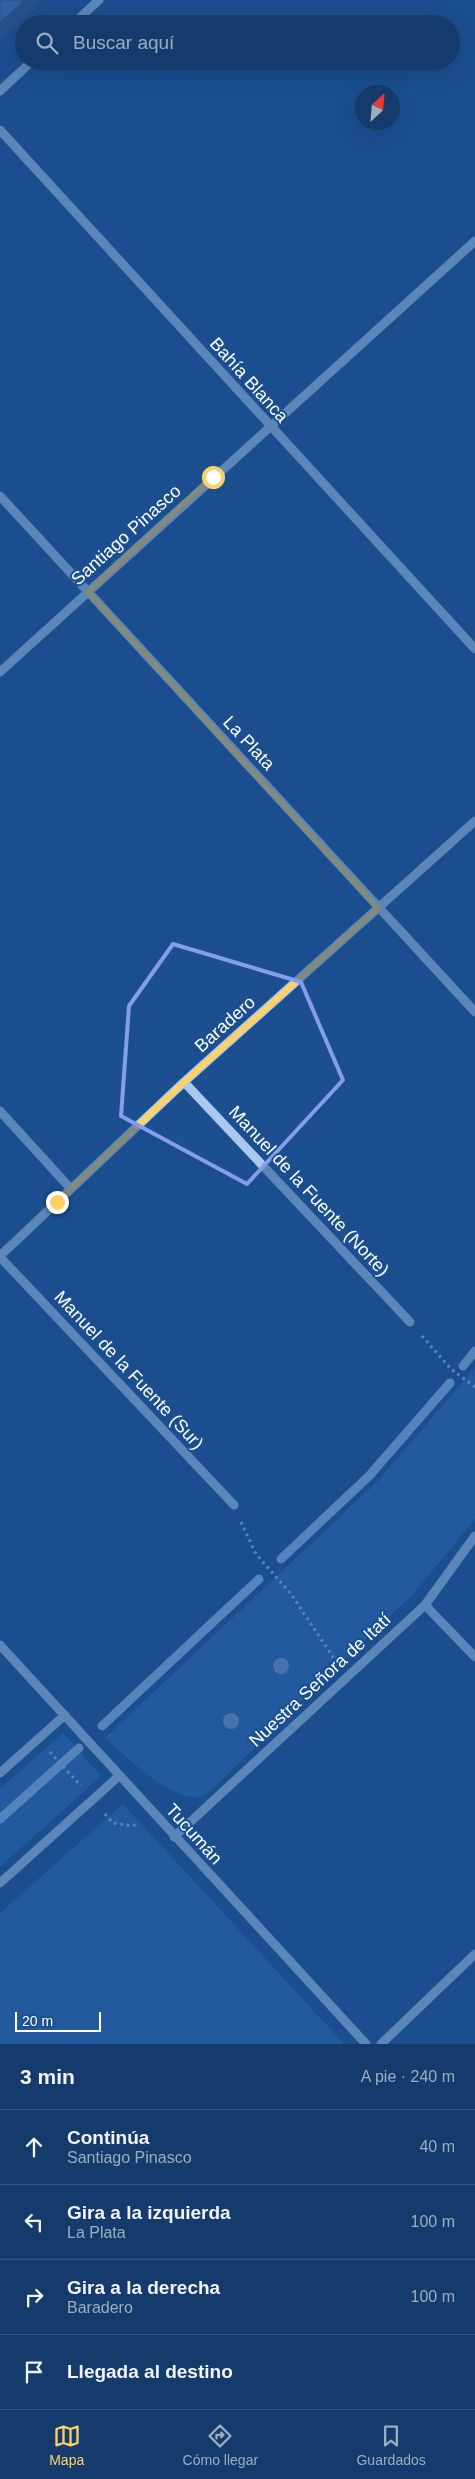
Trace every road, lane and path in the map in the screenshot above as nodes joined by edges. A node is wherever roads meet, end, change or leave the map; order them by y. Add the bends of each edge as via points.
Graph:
1 (99, 0) edge
2 (83, 15) edge
3 (22, 70) edge
4 (0, 91) edge
5 (0, 130) edge
6 (475, 241) edge
7 (269, 426) junction
8 (0, 496) edge
9 (88, 592) junction
10 (475, 650) edge
11 (0, 672) edge
12 (475, 820) edge
13 (378, 908) junction
14 (475, 1012) edge
15 (184, 1082) junction
16 (0, 1111) edge
17 (71, 1189) junction
18 (0, 1256) edge
19 (410, 1322) joint
20 (475, 1387) edge
21 (234, 1505) joint
22 (475, 1536) edge
23 (425, 1604) junction
24 (0, 1645) edge
25 (475, 1657) edge
26 (349, 1675) junction
27 (65, 1715) junction
28 (54, 1756) dead end
29 (68, 1772) dead end
30 (0, 1773) edge
31 (119, 1776) junction
32 (174, 1837) junction
33 (0, 1883) edge
34 (475, 1954) edge
35 (366, 2044) edge
36 (381, 2044) edge

1 - 2 street
3 - 4 street
5 - 7 street, Bahía Blanca
6 - 7 street, Santiago Pinasco
7 - 9 street, Santiago Pinasco
7 - 10 street, Bahía Blanca
8 - 9 street, La Plata
9 - 11 street, Santiago Pinasco
9 - 13 street, La Plata
12 - 13 street, Baradero
13 - 14 street, La Plata
13 - 15 street, Baradero
15 - 17 street, Baradero
15 - 19 street, Manuel de la Fuente (Norte)
16 - 17 street
17 - 18 street, Baradero
18 - 21 street, Manuel de la Fuente (Sur)
19 - 20 path via 451,1369
21 - 26 path via 256,1554 291,1594 331,1656
22 - 23 street, Nuestra Señora de Itatí
23 - 25 street
23 - 26 street, Nuestra Señora de Itatí
24 - 27 street, Tucumán
26 - 32 street, Nuestra Señora de Itatí
27 - 30 street
27 - 31 street, Tucumán
28 - 29 path
31 - 32 street, Tucumán
31 - 33 street
32 - 35 street, Tucumán
34 - 36 street

